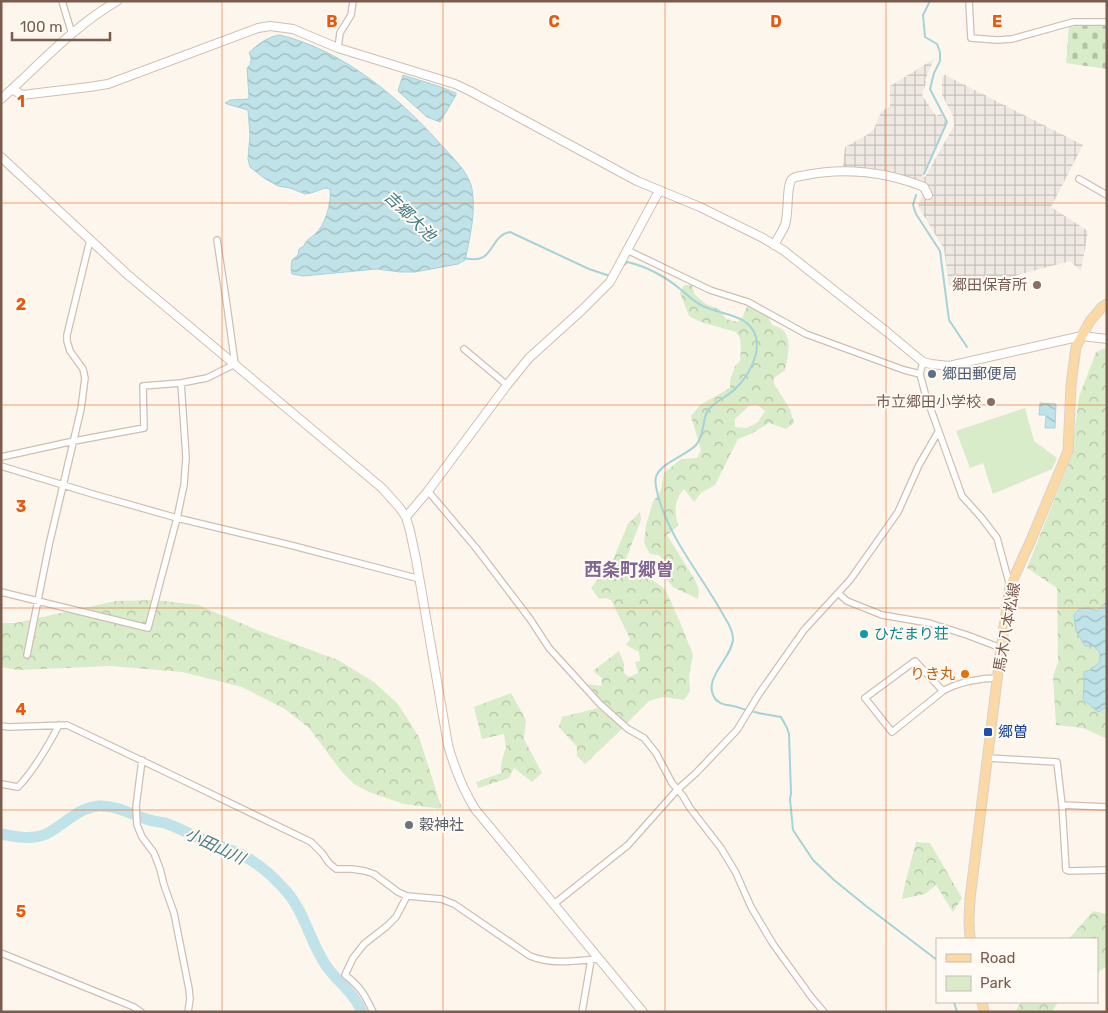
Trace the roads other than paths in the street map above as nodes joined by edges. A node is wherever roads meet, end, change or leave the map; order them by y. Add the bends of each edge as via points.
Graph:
1 (62, 1) edge
2 (117, 1) edge
3 (354, 1) edge
4 (969, 1) edge
5 (1107, 22) edge
6 (72, 34) junction
7 (338, 48) junction
8 (12, 90) junction
9 (1, 99) edge
10 (1, 157) edge
11 (1079, 179) dead end
12 (659, 191) junction
13 (1107, 194) edge
14 (928, 195) dead end
15 (90, 240) junction
16 (217, 240) dead end
17 (774, 245) junction
18 (628, 250) junction
19 (1107, 304) edge
20 (1082, 336) junction
21 (1107, 340) edge
22 (464, 349) dead end
23 (923, 362) junction
24 (235, 364) junction
25 (920, 374) junction
26 (181, 383) junction
27 (507, 385) junction
28 (938, 432) junction
29 (74, 441) junction
30 (1, 457) edge
31 (1, 466) edge
32 (64, 485) junction
33 (428, 492) junction
34 (406, 517) junction
35 (177, 518) junction
36 (420, 579) junction
37 (1010, 586) junction
38 (1, 592) edge
39 (838, 593) junction
40 (38, 601) junction
41 (1001, 648) junction
42 (27, 655) dead end
43 (998, 678) junction
44 (943, 690) junction
45 (59, 724) junction
46 (1, 726) edge
47 (988, 758) junction
48 (142, 760) junction
49 (1, 784) edge
50 (678, 790) junction
51 (1062, 805) junction
52 (1107, 807) edge
53 (1107, 870) edge
54 (407, 896) junction
55 (554, 904) junction
56 (970, 938) edge
57 (2, 955) edge
58 (595, 959) junction
59 (141, 1012) edge
60 (188, 1012) edge
61 (372, 1012) edge
62 (582, 1012) edge
63 (643, 1012) edge
64 (824, 1012) edge

1 - 6 street
2 - 6 street
3 - 7 street via 351,15 340,33
4 - 5 street via 971,38 1012,39 1073,22
6 - 8 street
7 - 8 street via 293,28 270,26 108,84 22,95
7 - 12 street via 463,87
8 - 9 street
10 - 15 street
11 - 13 street
12 - 17 street via 726,219
12 - 18 street
14 - 17 street via 924,187 891,176 819,172 794,177 785,224
15 - 24 street
15 - 29 street via 67,341 85,378
16 - 24 street
17 - 23 street
18 - 25 street via 710,290 748,302 806,334
18 - 27 street via 610,282 529,358
19 - 20 main road, 馬木八本松線 via 1090,321
20 - 21 street
20 - 23 street via 949,366
20 - 37 main road, 馬木八本松線 via 1076,347 1071,384 1068,451
22 - 27 street
23 - 25 street
24 - 26 street via 206,378
24 - 34 street via 382,488
25 - 28 street
26 - 29 street via 143,386 144,428
26 - 35 street via 186,457
27 - 33 street
28 - 37 street via 962,496 997,538
28 - 39 street via 898,512
29 - 30 street
29 - 32 street
31 - 32 street
32 - 35 street
32 - 40 street
33 - 34 street
33 - 50 street via 476,548 549,648 600,704 644,738
34 - 36 street
35 - 36 street
35 - 40 street via 148,628
36 - 55 street via 454,768 475,809
37 - 41 main road, 馬木八本松線
38 - 40 street
39 - 41 street via 847,601 882,615 928,623
39 - 50 street via 804,630 737,730
40 - 42 street
41 - 43 main road, 馬木八本松線
43 - 44 street via 953,685
43 - 47 main road, 馬木八本松線
44 - 44 street via 915,661 865,698 892,732
45 - 46 street
45 - 48 street
45 - 49 street via 18,787
47 - 51 street via 1058,762
47 - 56 main road, 馬木八本松線 via 970,898
48 - 54 street via 311,842 336,869 374,874
48 - 60 street via 137,825 154,853 174,913 189,989
50 - 55 street via 628,845
50 - 64 street via 736,873 750,907 773,944
51 - 52 street
51 - 53 street via 1066,870
54 - 58 street via 441,899 454,904 538,959 555,962
54 - 61 street via 396,917 364,944 345,975 367,999
55 - 58 street
57 - 59 street
58 - 62 street
58 - 63 street

